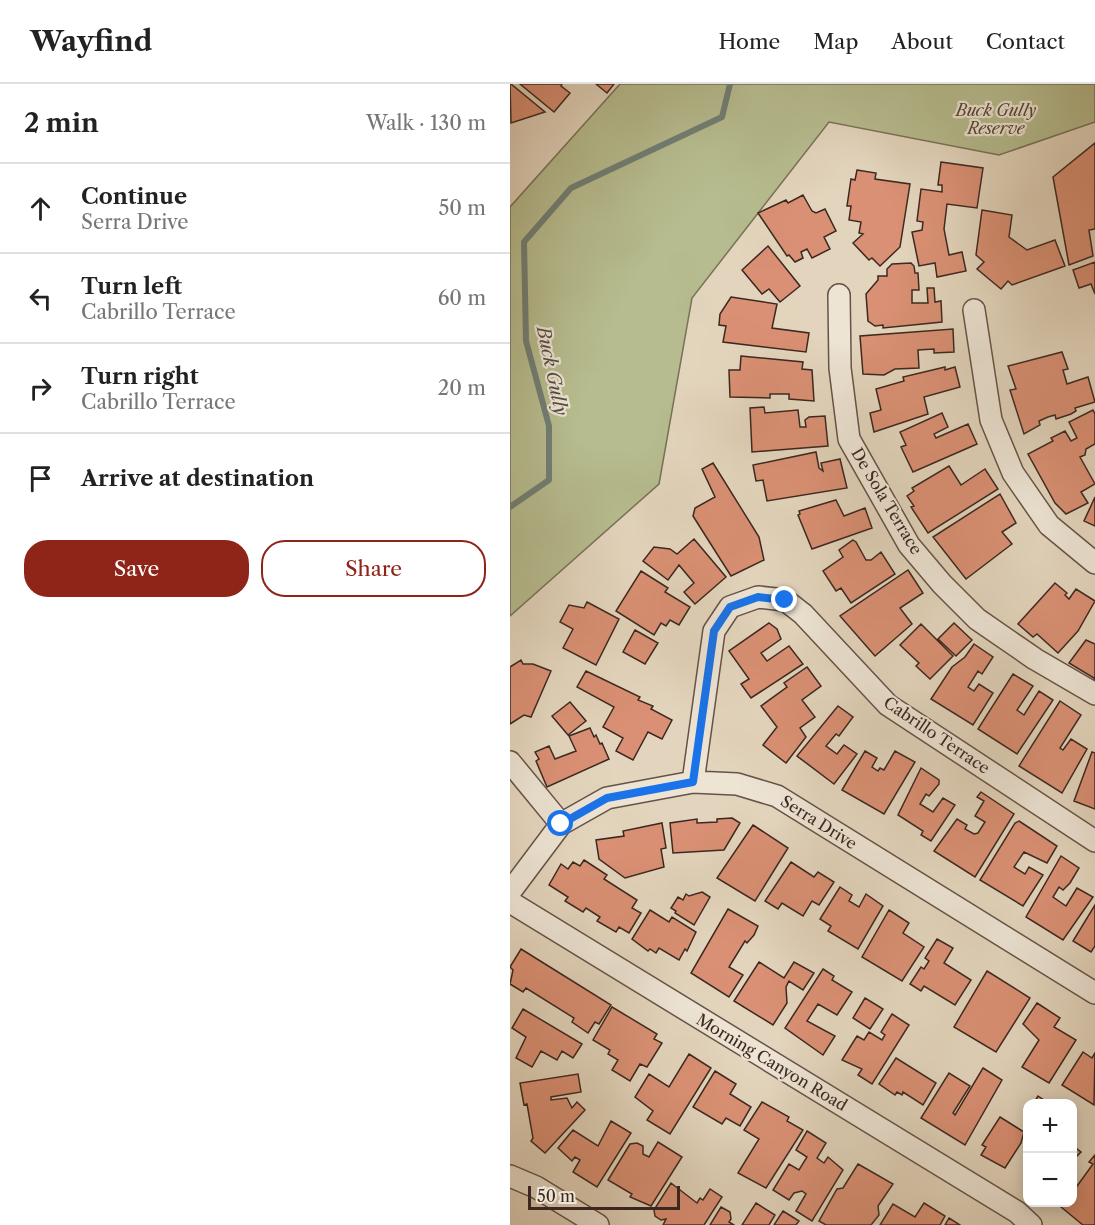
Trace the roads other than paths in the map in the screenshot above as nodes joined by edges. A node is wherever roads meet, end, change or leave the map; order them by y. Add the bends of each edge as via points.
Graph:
1 (839, 296) dead end
2 (974, 310) dead end
3 (1095, 563) edge
4 (1095, 694) edge
5 (510, 762) edge
6 (693, 782) junction
7 (561, 824) junction
8 (1095, 841) edge
9 (510, 892) edge
10 (510, 902) edge
11 (1095, 993) edge
12 (510, 1176) edge
13 (598, 1225) edge
14 (1031, 1225) edge

1 - 4 street, De Sola Terrace via 840,368 849,439 909,544 977,619
2 - 3 street via 991,420 1013,473 1049,525
5 - 7 street
6 - 7 street, Serra Drive via 607,798
6 - 8 street, Cabrillo Terrace via 714,631 730,607 758,597 785,600 803,614 888,705
6 - 11 street, Serra Drive via 737,784 777,796
7 - 9 street, Serra Drive
10 - 14 street, Morning Canyon Road via 1017,1212
12 - 13 street via 536,1186

